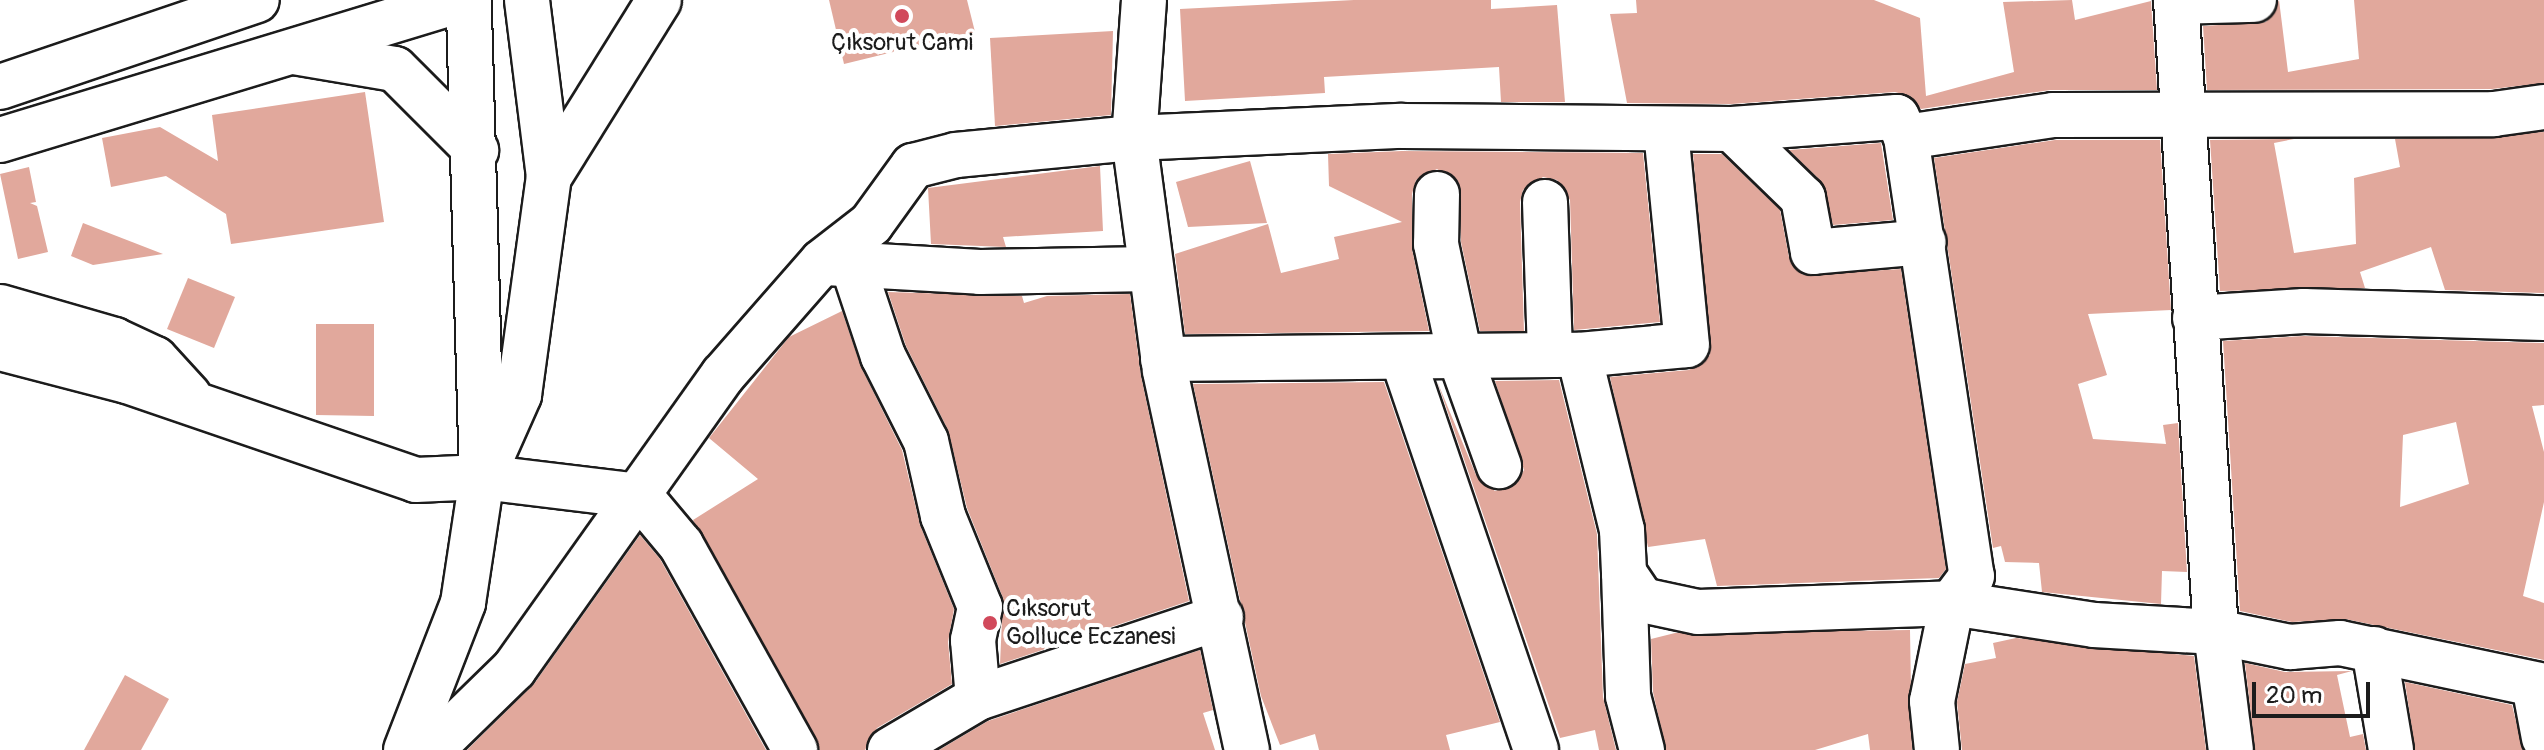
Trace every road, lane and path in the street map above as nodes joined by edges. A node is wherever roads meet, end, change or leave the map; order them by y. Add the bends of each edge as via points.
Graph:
1 (257, 0) edge
2 (460, 0) edge
3 (469, 0) edge
4 (527, 0) edge
5 (659, 0) edge
6 (1144, 0) edge
7 (2254, 0) edge
8 (2176, 1) edge
9 (280, 50) junction
10 (0, 87) edge
11 (2544, 107) edge
12 (2181, 111) junction
13 (1732, 129) junction
14 (1666, 130) junction
15 (1906, 137) junction
16 (1134, 138) junction
17 (0, 140) edge
18 (476, 150) junction
19 (549, 177) junction
20 (1437, 194) dead end
21 (1545, 202) dead end
22 (1924, 242) junction
23 (838, 266) junction
24 (1151, 269) junction
25 (0, 307) edge
26 (2195, 318) junction
27 (2544, 318) edge
28 (0, 348) edge
29 (1564, 355) junction
30 (1460, 357) junction
31 (1163, 359) junction
32 (1403, 359) junction
33 (197, 405) junction
34 (1499, 466) dead end
35 (482, 477) junction
36 (640, 496) junction
37 (1624, 573) junction
38 (1952, 603) junction
39 (1221, 617) junction
40 (2216, 632) junction
41 (2374, 649) junction
42 (2539, 686) edge
43 (978, 698) junction
44 (2544, 738) edge
45 (406, 750) edge
46 (431, 750) edge
47 (795, 750) edge
48 (890, 750) edge
49 (1247, 750) edge
50 (1536, 750) edge
51 (1642, 750) edge
52 (1937, 750) edge
53 (2231, 750) edge
54 (2391, 750) edge

1 - 10 street
2 - 9 street
3 - 18 street
4 - 19 street
5 - 19 street
6 - 16 street
7 - 8 street
8 - 12 street
9 - 17 street
9 - 18 street via 395,69
11 - 12 street via 2494,114
12 - 15 street via 2053,115
12 - 26 street
13 - 14 street
13 - 15 street via 1897,117
13 - 22 street via 1803,198 1813,252
14 - 16 street via 1402,126
14 - 29 street via 1687,345
15 - 22 street
16 - 23 street via 956,155 913,166
16 - 24 street
18 - 35 street
19 - 35 street via 519,395
20 - 30 street via 1436,244
21 - 29 street
22 - 38 street via 1972,576
23 - 24 street
23 - 36 street via 723,375
23 - 43 street via 926,441 943,516 980,607 973,640
24 - 31 street
25 - 33 street via 114,340 155,359
26 - 27 street via 2304,311
26 - 40 street
28 - 33 street
29 - 30 street
29 - 37 street via 1622,530
30 - 32 street
30 - 34 street
31 - 32 street
31 - 39 street
32 - 50 street
33 - 35 street via 416,480
35 - 36 street
35 - 45 street via 463,603
36 - 46 street via 514,669
36 - 47 street via 681,545
37 - 38 street via 1642,600 1698,612
37 - 51 street via 1628,696
38 - 40 street via 2094,625
38 - 52 street via 1932,701
39 - 43 street
39 - 49 street
40 - 41 street via 2290,647 2340,643
40 - 53 street
41 - 42 street
41 - 54 street
42 - 44 street
43 - 48 street

